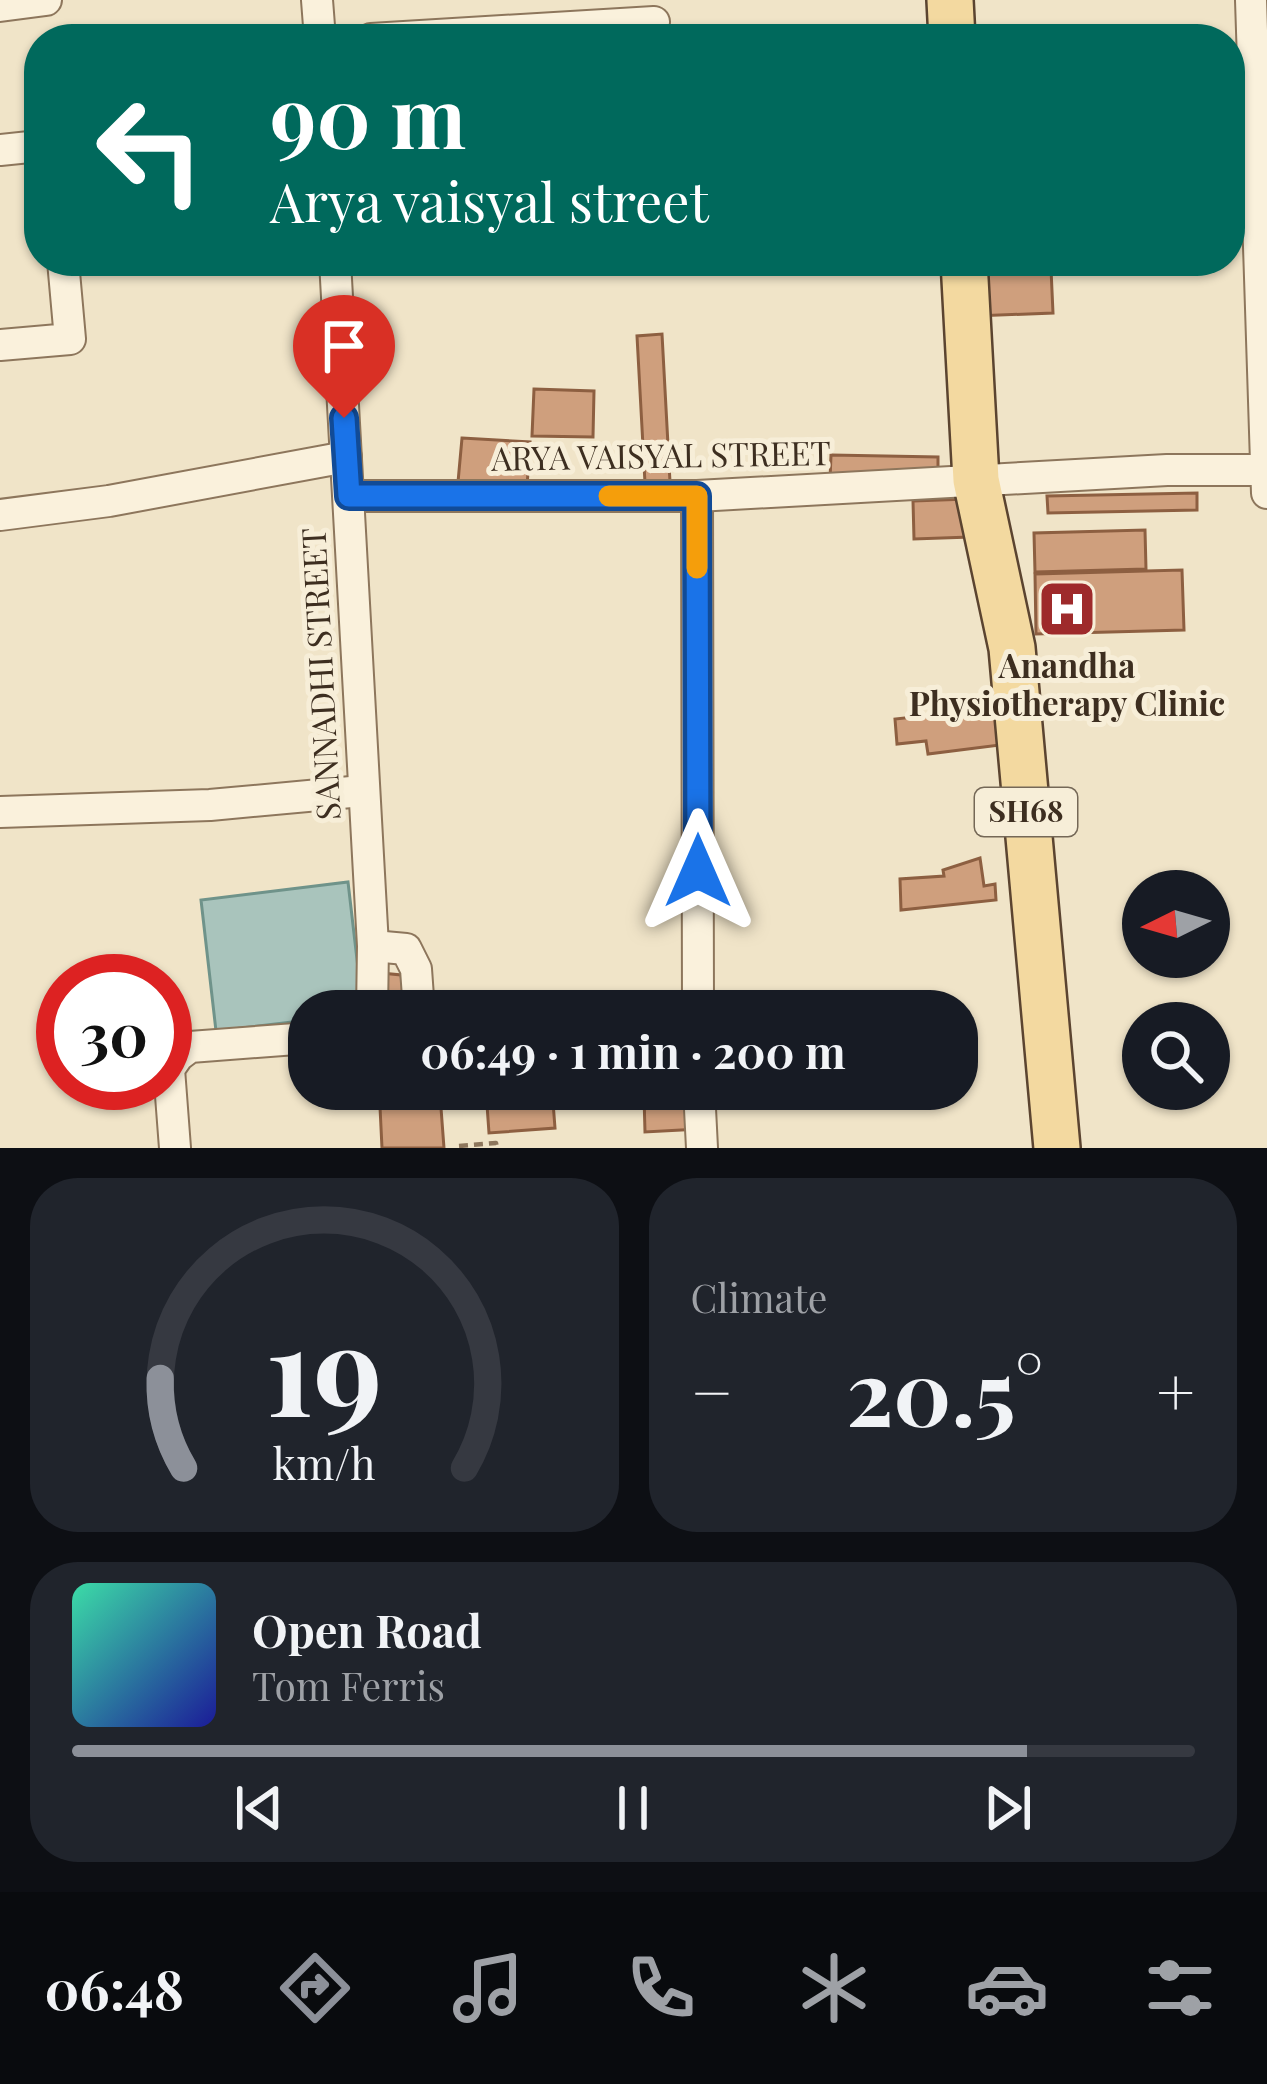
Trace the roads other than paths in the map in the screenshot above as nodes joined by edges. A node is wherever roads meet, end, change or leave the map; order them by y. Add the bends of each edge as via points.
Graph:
1 (46, 0) edge
2 (1251, 0) edge
3 (0, 5) edge
4 (654, 22) dead end
5 (621, 24) edge
6 (64, 276) edge
7 (336, 276) edge
8 (965, 276) edge
9 (0, 345) edge
10 (346, 457) junction
11 (1266, 478) edge
12 (976, 480) junction
13 (349, 496) junction
14 (697, 496) junction
15 (0, 515) edge
16 (362, 791) junction
17 (0, 812) edge
18 (373, 946) junction
19 (372, 990) edge
20 (416, 990) edge
21 (698, 990) edge
22 (288, 1040) edge
23 (700, 1110) edge
24 (176, 1148) edge
25 (702, 1148) edge
26 (1057, 1148) edge

1 - 3 street
2 - 11 street
4 - 5 street
6 - 9 street via 70,339
7 - 10 street, SANNADHI STREET
8 - 12 main road, SH68
10 - 13 street, SANNADHI STREET
10 - 15 street
11 - 12 street, ARYA VAISYAL STREET via 1167,470
12 - 14 street, ARYA VAISYAL STREET
12 - 26 main road, SH68 via 1012,647
13 - 14 street, ARYA VAISYAL STREET
13 - 16 street, SANNADHI STREET
14 - 21 street
16 - 17 street
16 - 18 street, SANNADHI STREET
18 - 19 street, SANNADHI STREET
18 - 20 street via 406,949
22 - 24 street via 190,1048 178,1056 170,1069
23 - 25 street

